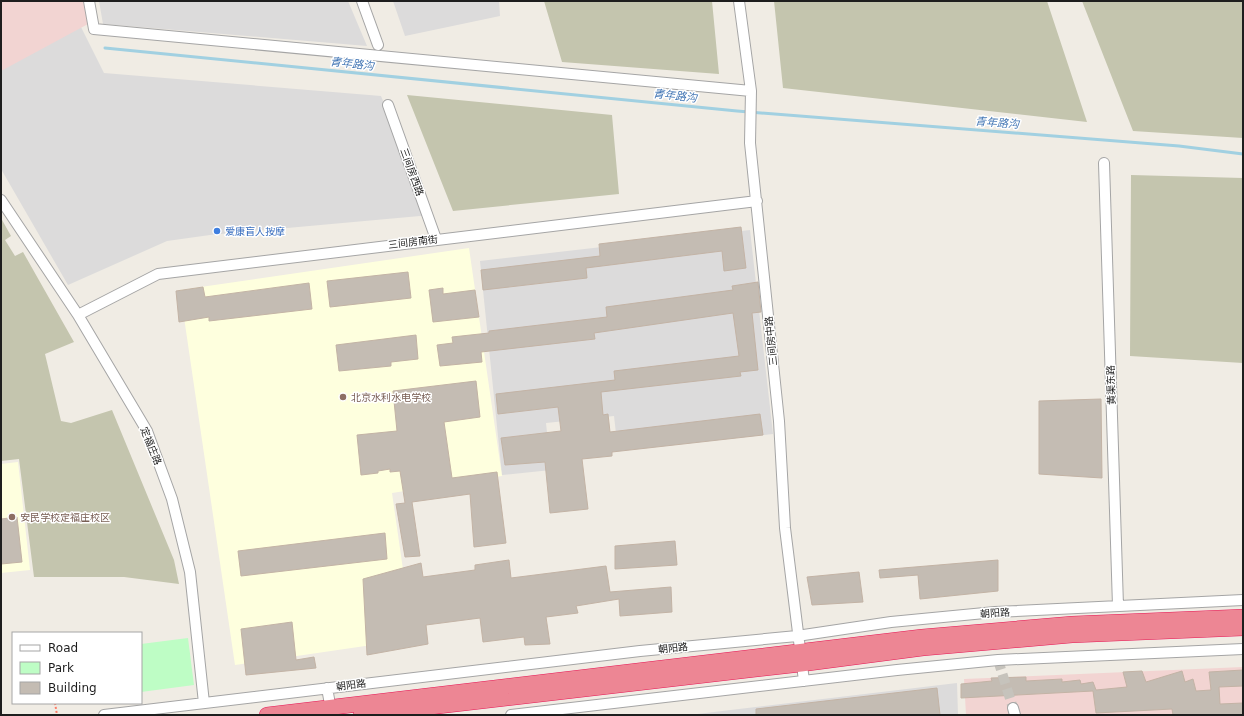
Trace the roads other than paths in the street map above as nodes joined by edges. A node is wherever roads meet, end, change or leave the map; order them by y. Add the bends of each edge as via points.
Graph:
1 (89, 1) edge
2 (362, 1) edge
3 (739, 1) edge
4 (378, 45) dead end
5 (751, 94) junction
6 (388, 105) dead end
7 (1104, 164) dead end
8 (1, 200) edge
9 (757, 201) junction
10 (436, 239) junction
11 (78, 316) junction
12 (1243, 600) edge
13 (1118, 606) junction
14 (1243, 617) edge
15 (1243, 628) edge
16 (797, 636) junction
17 (1243, 648) edge
18 (800, 658) junction
19 (804, 681) junction
20 (327, 688) junction
21 (204, 703) junction
22 (331, 711) edge
23 (104, 715) edge
24 (267, 715) edge
25 (361, 715) edge
26 (511, 715) edge

1 - 5 street via 94,29
2 - 4 street
3 - 5 street, 三间房中路
5 - 9 street, 三间房中路 via 749,132
6 - 10 street, 三间房西路
7 - 13 street, 黄渠东路
8 - 11 street, 定福庄路
9 - 10 street, 三间房南街
9 - 16 street, 三间房中路 via 779,421 785,528
10 - 11 street, 三间房南街 via 158,274
11 - 21 street, 定福庄路 via 147,431 172,499 190,572
12 - 13 street, 朝阳路
13 - 16 street, 朝阳路 via 994,612 891,622
14 - 18 highway, 朝阳路 via 1072,624 922,637
15 - 18 highway, 朝阳路 via 1072,635
16 - 18 street, 三间房中路
16 - 20 street, 朝阳路 via 640,651
17 - 19 street via 998,660
18 - 19 street, 三间房中路
18 - 22 highway, 朝阳路
18 - 25 highway, 朝阳路
19 - 26 street
20 - 21 street, 朝阳路
20 - 22 street
21 - 23 street, 朝阳路
22 - 24 highway, 朝阳路

